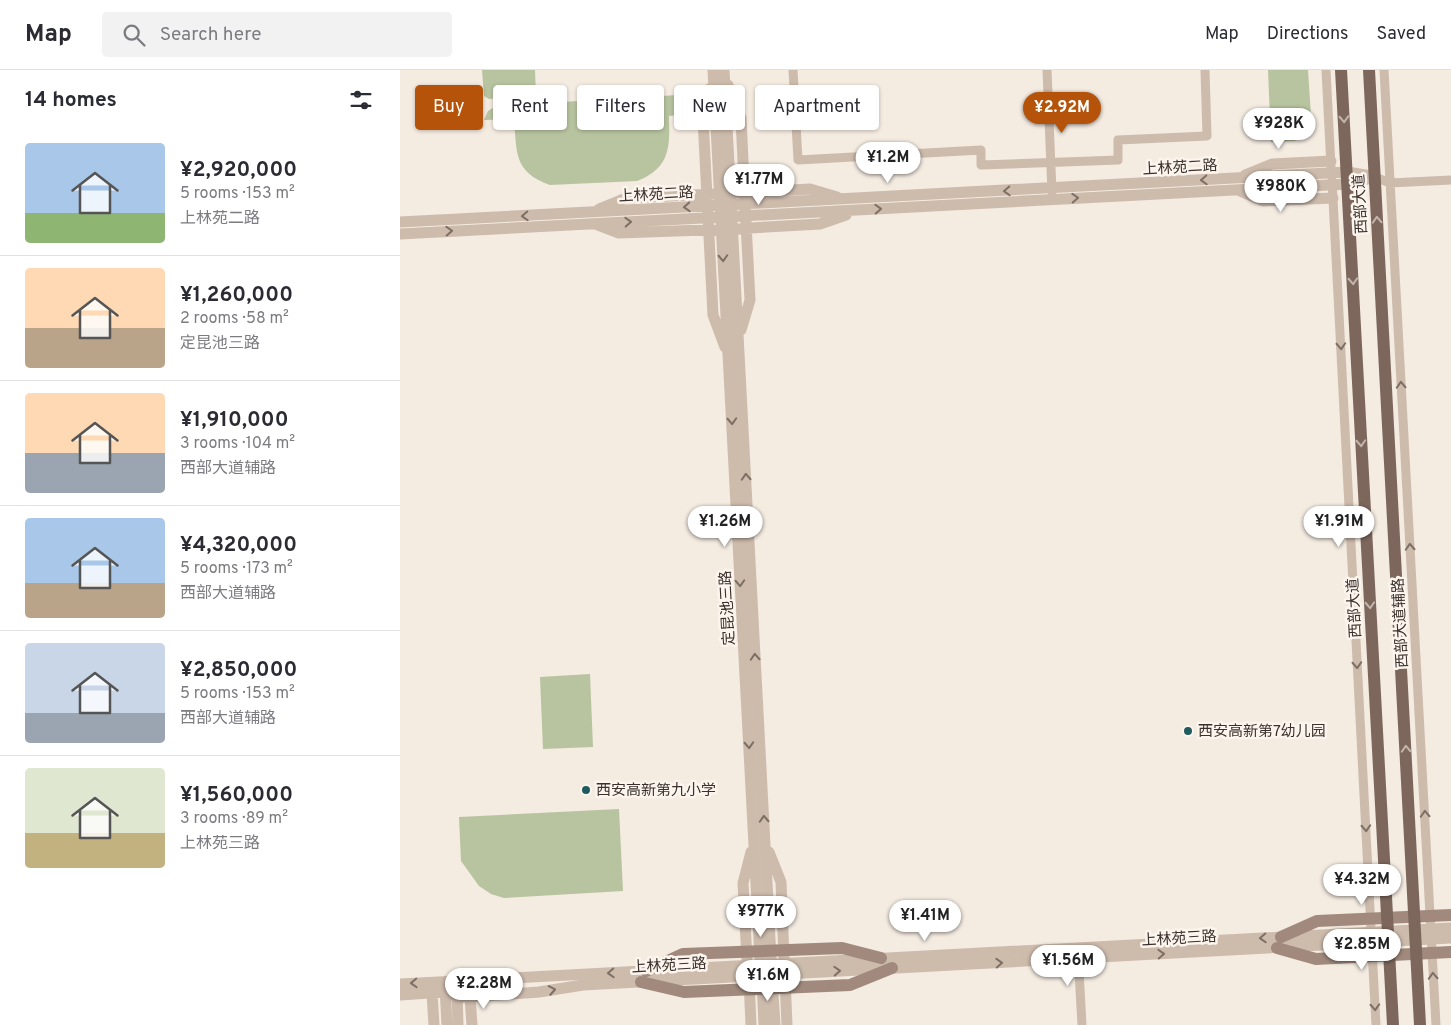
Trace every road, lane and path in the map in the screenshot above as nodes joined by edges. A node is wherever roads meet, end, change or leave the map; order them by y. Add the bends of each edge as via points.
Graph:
1 (793, 70) edge
2 (1047, 70) edge
3 (1205, 70) edge
4 (1326, 70) edge
5 (1341, 70) edge
6 (1369, 70) edge
7 (1384, 70) edge
8 (719, 72) edge
9 (1331, 160) junction
10 (1051, 162) junction
11 (1375, 176) junction
12 (1347, 178) junction
13 (1332, 179) junction
14 (1451, 180) edge
15 (1390, 183) junction
16 (1236, 184) junction
17 (745, 192) junction
18 (725, 193) junction
19 (707, 194) junction
20 (1052, 194) junction
21 (1333, 198) junction
22 (846, 199) junction
23 (746, 210) junction
24 (859, 210) junction
25 (726, 217) junction
26 (592, 218) junction
27 (708, 218) junction
28 (400, 222) edge
29 (746, 228) junction
30 (400, 234) edge
31 (738, 339) junction
32 (728, 357) junction
33 (760, 842) junction
34 (1451, 914) edge
35 (1430, 915) junction
36 (1387, 918) junction
37 (1415, 928) junction
38 (1451, 928) edge
39 (1371, 931) junction
40 (1431, 934) junction
41 (1388, 936) junction
42 (1451, 938) edge
43 (1279, 942) junction
44 (1451, 952) edge
45 (1078, 953) junction
46 (1432, 953) junction
47 (1417, 954) junction
48 (1389, 955) junction
49 (1373, 956) junction
50 (881, 958) joint
51 (892, 968) joint
52 (766, 970) junction
53 (643, 976) junction
54 (400, 984) edge
55 (449, 985) junction
56 (432, 993) junction
57 (400, 995) edge
58 (457, 997) junction
59 (470, 997) junction
60 (434, 1025) edge
61 (447, 1025) edge
62 (458, 1025) edge
63 (472, 1025) edge
64 (751, 1025) edge
65 (764, 1025) edge
66 (775, 1025) edge
67 (787, 1025) edge
68 (1082, 1025) edge
69 (1376, 1025) edge
70 (1393, 1025) edge
71 (1420, 1025) edge
72 (1436, 1025) edge

1 - 10 street via 798,160 981,150 981,165
2 - 10 street
3 - 10 street via 1207,136 1118,140 1118,160
4 - 9 street
5 -> 12 main road, 西部大道
6 - 11 main road, 西部大道
7 - 15 street, 西部大道辅路
8 - 17 street via 741,118
8 - 18 street, 定昆池三路
8 - 19 street via 703,118
9 - 13 street
9 - 16 street via 1272,164
10 - 20 street
11 - 12 street, 上林苑二路
11 - 15 street
37 -> 11 main road, 西部大道
12 - 13 street, 上林苑二路
12 -> 36 main road, 西部大道
13 - 16 street, 上林苑二路
13 - 21 street
14 - 15 street
35 -> 15 street, 西部大道辅路
16 - 20 street, 上林苑二路
16 - 21 street via 1263,201
17 - 18 street
17 - 22 street via 810,189
17 - 23 street
18 - 19 street
18 - 25 street, 定昆池三路
19 - 26 street via 626,198
19 - 27 street
20 -> 22 street, 上林苑二路
24 -> 20 street, 上林苑二路
21 -> 39 street
22 - 23 street, 上林苑二路
23 - 24 street, 上林苑二路
23 - 25 street, 上林苑二路
23 - 29 street
24 - 29 street via 820,224
25 - 27 street, 上林苑二路
25 - 27 street
25 - 29 street
25 - 31 street, 定昆池三路
25 -> 32 street, 定昆池三路
26 - 27 street, 上林苑二路
26 -> 28 street, 上林苑二路
30 -> 26 street, 上林苑二路
27 - 32 street via 713,316
29 - 31 street via 750,300
33 -> 31 street, 定昆池三路
32 -> 33 street, 定昆池三路
33 - 52 street, 定昆池三路
33 - 52 street via 781,882
34 - 35 main road
35 - 37 main road
35 - 40 street, 西部大道辅路
36 - 37 main road
36 - 39 main road
36 - 41 main road, 西部大道
37 - 40 street, 上林苑三路
37 - 41 street, 上林苑三路
37 - 47 main road, 西部大道
38 - 40 street, 上林苑三路
39 - 41 street, 上林苑三路
39 - 43 street, 上林苑三路
39 - 43 main road via 1317,921
39 - 49 street
40 - 42 street, 上林苑三路
40 - 46 street, 西部大道辅路
41 - 48 main road, 西部大道
43 - 45 street, 上林苑三路
43 - 49 main road via 1316,959
44 - 46 main road
45 - 50 street, 上林苑三路
51 -> 45 street, 上林苑三路
45 - 68 street
46 - 47 main road
72 -> 46 street, 西部大道辅路
47 - 48 main road
47 - 71 main road, 西部大道
48 - 49 main road
48 - 70 main road, 西部大道
49 -> 69 street
50 - 52 main road via 842,948
52 -> 51 main road via 850,984
52 - 53 main road via 684,992
52 - 53 main road via 683,954
52 - 64 street
52 - 65 street, 定昆池三路
52 - 66 street, 定昆池三路
52 - 67 street
53 -> 55 street, 上林苑三路
59 -> 53 street, 上林苑三路 via 539,992
55 -> 54 street, 上林苑三路
55 - 56 street, 上林苑三路
55 - 58 street, 上林苑三路
55 - 61 street
56 - 57 street, 上林苑三路
56 - 60 street
58 - 59 street, 上林苑三路
58 - 62 street
59 - 63 street

